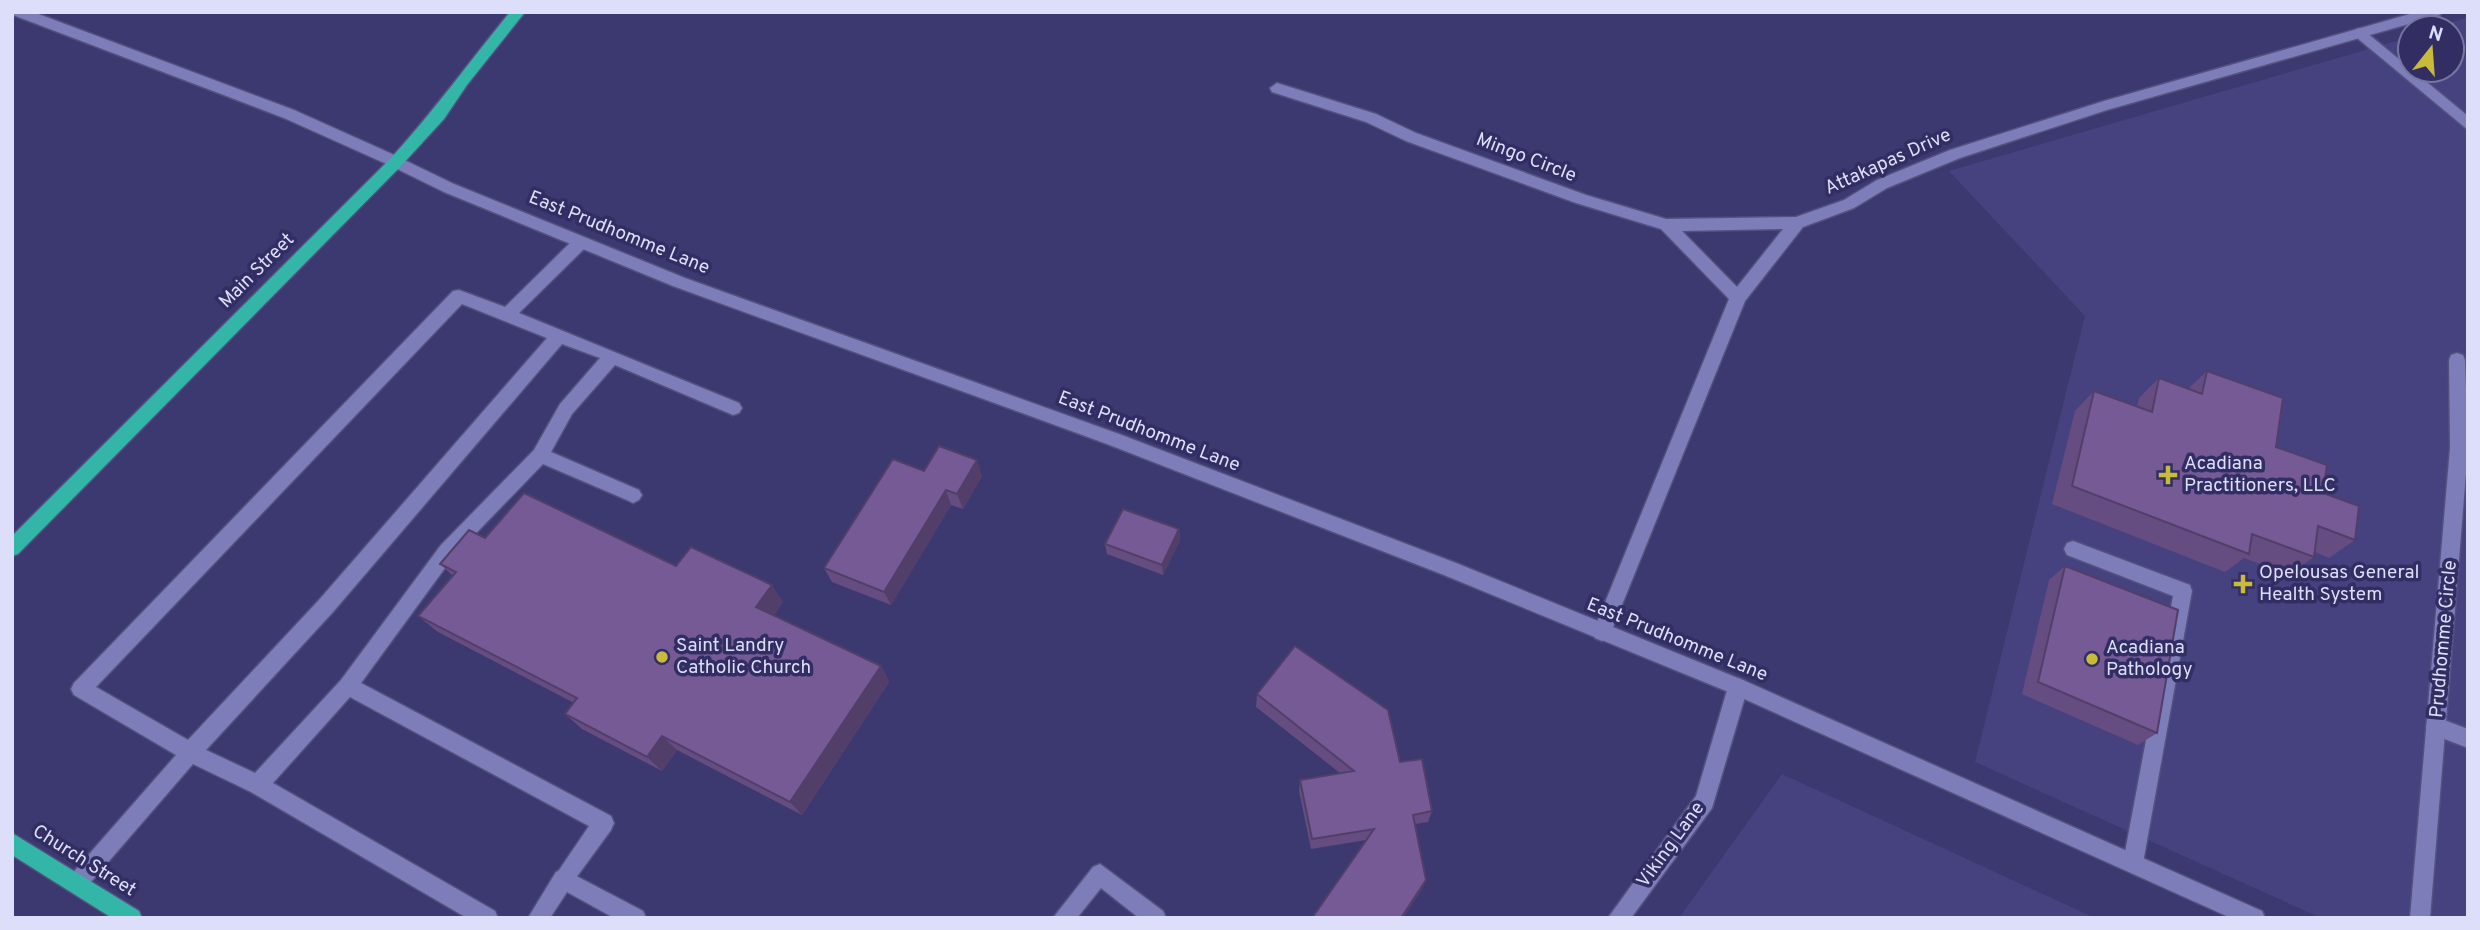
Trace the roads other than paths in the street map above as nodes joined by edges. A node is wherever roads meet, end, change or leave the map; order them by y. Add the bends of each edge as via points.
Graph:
1 (18, 12) edge
2 (518, 12) edge
3 (2435, 12) edge
4 (2361, 33) junction
5 (1277, 88) dead end
6 (2468, 125) edge
7 (396, 162) junction
8 (1797, 223) junction
9 (1666, 225) junction
10 (580, 243) junction
11 (1738, 298) junction
12 (507, 316) junction
13 (559, 336) junction
14 (612, 356) junction
15 (2457, 360) dead end
16 (733, 408) dead end
17 (540, 455) junction
18 (632, 495) dead end
19 (12, 548) edge
20 (2073, 549) dead end
21 (1602, 632) junction
22 (348, 686) junction
23 (1738, 687) junction
24 (2436, 726) junction
25 (2468, 739) edge
26 (190, 752) junction
27 (257, 785) junction
28 (12, 843) edge
29 (2133, 863) junction
30 (563, 879) junction
31 (77, 883) junction
32 (132, 918) edge
33 (488, 918) edge
34 (538, 918) edge
35 (636, 918) edge
36 (1063, 918) edge
37 (1156, 918) edge
38 (1618, 918) edge
39 (2255, 918) edge
40 (2420, 918) edge

1 - 7 street, East Prudhomme Lane via 289,114
2 - 7 main road, Main Street via 439,115
3 - 4 street, Attakapas Drive
4 - 6 street
4 - 8 street, Attakapas Drive via 1955,154
5 - 9 street, Mingo Circle via 1371,118 1581,199
7 - 10 street, East Prudhomme Lane
7 - 19 main road, Main Street
8 - 9 street
8 - 11 street
9 - 11 street, Mingo Circle
10 - 12 street
10 - 21 street, East Prudhomme Lane via 1300,510
11 - 21 street
12 - 13 street
12 - 26 street via 459,296 80,689
13 - 14 street
13 - 26 street via 326,606
14 - 16 street
14 - 17 street via 566,409
15 - 24 street, Prudhomme Circle via 2459,448
17 - 18 street
17 - 22 street via 447,551
20 - 29 street via 2183,592
21 - 23 street, East Prudhomme Lane
22 - 27 street
22 - 30 street via 604,823
23 - 29 street, East Prudhomme Lane
23 - 38 street, Viking Lane via 1705,801
24 - 25 street
24 - 40 street, Prudhomme Circle
26 - 27 street
26 - 31 street
27 - 33 street
28 - 31 main road, Church Street
29 - 39 street, East Prudhomme Lane
30 - 34 street
30 - 35 street
31 - 32 main road, Church Street
36 - 37 street via 1100,874

